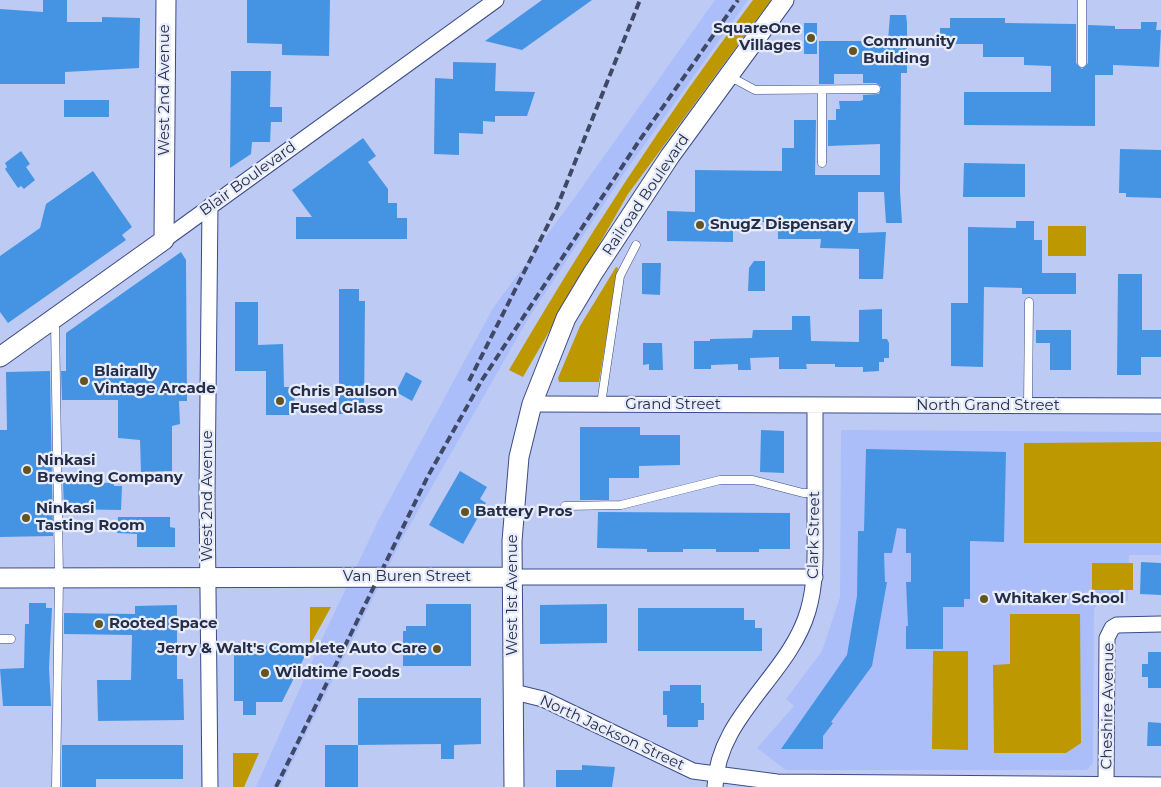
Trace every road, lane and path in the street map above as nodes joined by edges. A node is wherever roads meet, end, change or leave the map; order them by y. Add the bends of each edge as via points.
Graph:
1 (166, 0) edge
2 (496, 0) edge
3 (784, 0) edge
4 (1082, 0) edge
5 (1082, 63) dead end
6 (728, 75) junction
7 (876, 89) dead end
8 (822, 90) junction
9 (822, 163) dead end
10 (210, 206) junction
11 (164, 240) junction
12 (636, 245) dead end
13 (1029, 302) dead end
14 (55, 319) junction
15 (0, 357) edge
16 (532, 404) junction
17 (601, 404) junction
18 (815, 406) junction
19 (1028, 406) junction
20 (1161, 406) edge
21 (815, 493) junction
22 (565, 506) dead end
23 (208, 577) junction
24 (512, 577) junction
25 (0, 578) edge
26 (59, 578) junction
27 (815, 578) junction
28 (1161, 624) edge
29 (0, 638) edge
30 (11, 639) dead end
31 (514, 692) junction
32 (715, 780) edge
33 (1106, 784) junction
34 (1161, 785) edge
35 (56, 787) edge
36 (210, 787) edge
37 (514, 787) edge

1 - 11 street, West 2nd Avenue
2 - 10 street, Blair Boulevard
3 - 6 street, Railroad Boulevard
4 - 5 lane
6 - 8 lane via 755,90
6 - 16 street, Railroad Boulevard via 670,156 566,318
7 - 8 lane
8 - 9 lane
10 - 11 street, Blair Boulevard
10 - 23 street, West 2nd Avenue
11 - 14 street, Blair Boulevard
12 - 17 lane via 620,276
13 - 19 lane
14 - 15 street, Blair Boulevard
14 - 26 lane
16 - 17 street, Grand Street
16 - 24 street, West 1st Avenue via 519,456 512,526
17 - 18 street, Grand Street
18 - 19 street, North Grand Street
18 - 21 street, Clark Street
19 - 20 street, North Grand Street
21 - 22 lane via 753,480 718,481 621,505
21 - 27 street, Clark Street
23 - 24 street, Van Buren Street
23 - 26 street, Van Buren Street
23 - 36 street, West 2nd Avenue
24 - 27 street, Van Buren Street
24 - 31 street, West 1st Avenue
25 - 26 street, Van Buren Street
26 - 35 lane
27 - 32 street, Clark Street via 808,612 794,643 776,672 744,711 723,748
28 - 33 street, Cheshire Avenue via 1122,624 1112,628 1107,638
29 - 30 lane
31 - 32 street, North Jackson Street via 543,699
31 - 37 street, West 1st Avenue
32 - 33 street, North Jackson Street
33 - 34 street, North Jackson Street

